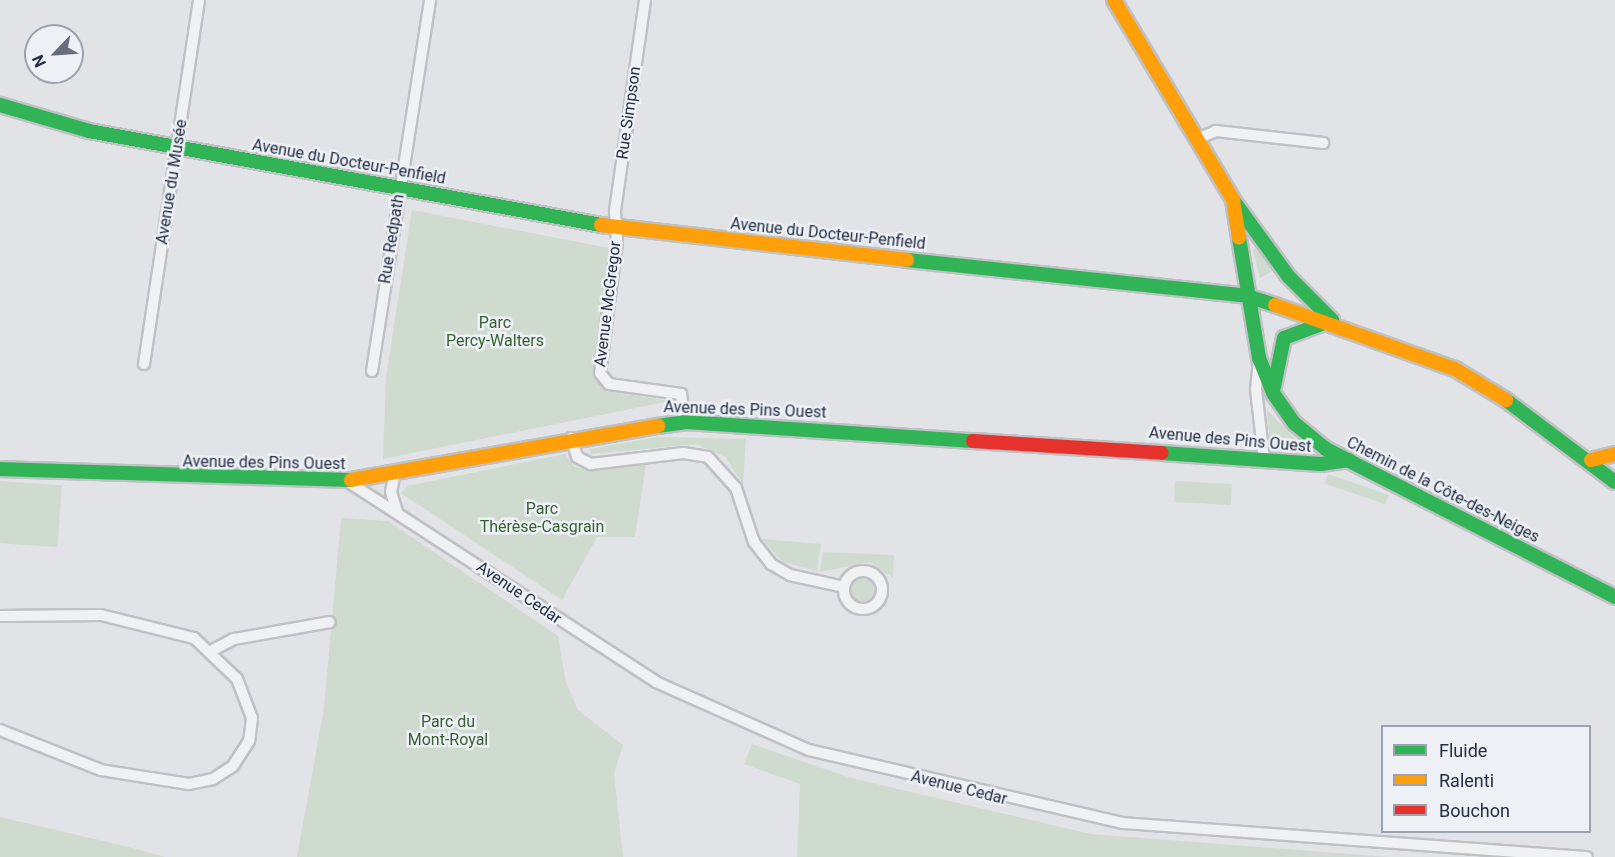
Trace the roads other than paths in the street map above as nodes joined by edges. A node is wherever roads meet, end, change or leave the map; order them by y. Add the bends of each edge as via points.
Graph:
1 (199, 0) edge
2 (430, 0) edge
3 (645, 0) edge
4 (1114, 0) edge
5 (0, 105) edge
6 (1197, 139) junction
7 (1323, 143) dead end
8 (177, 147) junction
9 (400, 187) junction
10 (1233, 201) junction
11 (616, 227) junction
12 (1247, 296) junction
13 (1333, 321) junction
14 (1259, 358) junction
15 (144, 364) dead end
16 (372, 371) dead end
17 (1273, 393) junction
18 (685, 422) junction
19 (571, 438) junction
20 (1615, 454) edge
21 (1264, 460) junction
22 (1348, 460) junction
23 (1591, 460) junction
24 (0, 469) edge
25 (395, 472) junction
26 (347, 481) junction
27 (1615, 482) edge
28 (397, 512) junction
29 (844, 587) dead end
30 (1615, 597) edge
31 (0, 616) edge
32 (330, 622) dead end
33 (213, 650) junction
34 (0, 730) edge
35 (1587, 857) edge

1 - 8 street, Avenue du Musée
2 - 9 street, Rue Redpath
3 - 11 street, Rue Simpson
4 - 6 main road, Chemin de la Côte-des-Neiges
5 - 8 main road, Avenue du Docteur-Penfield via 66,126
6 - 7 street via 1216,131
6 - 10 main road, Chemin de la Côte-des-Neiges
8 - 9 main road, Avenue du Docteur-Penfield
8 - 15 street, Avenue du Musée
9 - 11 main road, Avenue du Docteur-Penfield
9 - 16 street, Rue Redpath
10 - 12 main road, Chemin de la Côte-des-Neiges
10 - 13 main road via 1257,226 1290,277
11 - 12 main road, Avenue du Docteur-Penfield
11 - 18 street, Avenue McGregor via 600,376 609,384 681,394
12 - 13 main road, Avenue du Docteur-Penfield
12 - 14 main road, Chemin de la Côte-des-Neiges
13 - 17 main road via 1299,328 1284,338
13 - 23 main road, Avenue du Docteur-Penfield via 1470,377
14 - 17 main road, Chemin de la Côte-des-Neiges
14 - 21 street, Chemin de la Côte-des-Neiges via 1256,389
17 - 22 main road, Chemin de la Côte-des-Neiges via 1307,436
18 - 19 main road, Avenue des Pins Ouest
18 - 21 main road, Avenue des Pins Ouest
19 - 25 main road, Avenue des Pins Ouest
19 - 29 street via 577,458 591,464 682,453 708,457 736,488 754,542 771,564 790,575
20 - 23 main road
21 - 22 main road, Avenue des Pins Ouest via 1320,464
22 - 30 main road, Chemin de la Côte-des-Neiges
23 - 27 main road, Avenue du Docteur-Penfield
24 - 26 main road, Avenue des Pins Ouest via 234,482
25 - 26 main road, Avenue des Pins Ouest
25 - 28 street via 392,492
26 - 28 street, Avenue Cedar
28 - 35 street, Avenue Cedar via 656,682 814,751 1123,823
31 - 33 street via 53,612 119,617 179,633
32 - 33 street via 234,639
33 - 34 street via 242,685 252,718 240,757 213,779 184,784 133,778 52,754

